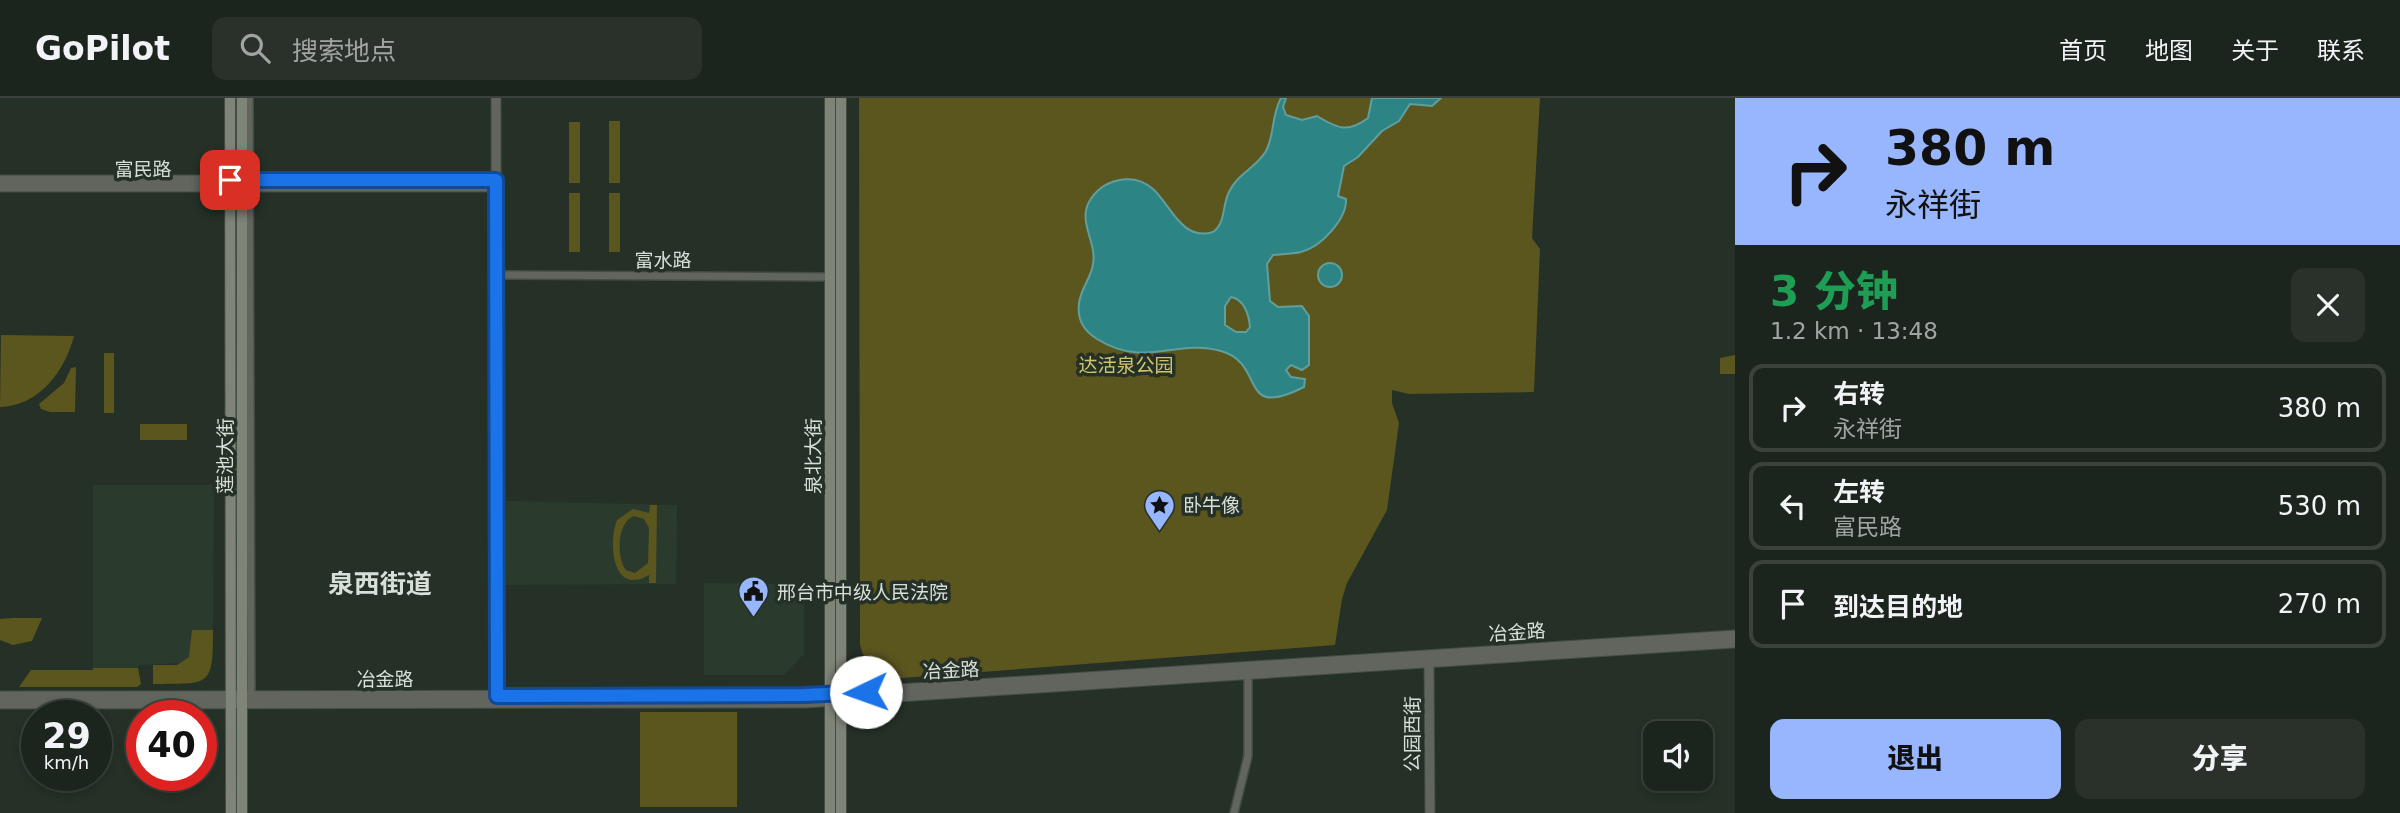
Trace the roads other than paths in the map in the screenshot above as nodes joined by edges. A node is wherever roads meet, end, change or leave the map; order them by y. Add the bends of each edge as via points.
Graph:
1 (230, 98) edge
2 (242, 98) edge
3 (249, 98) edge
4 (496, 98) edge
5 (830, 98) edge
6 (841, 98) edge
7 (0, 180) edge
8 (230, 183) junction
9 (246, 183) junction
10 (496, 184) junction
11 (0, 187) edge
12 (496, 275) junction
13 (830, 277) junction
14 (1735, 635) edge
15 (1735, 643) edge
16 (1429, 659) junction
17 (1248, 675) junction
18 (0, 696) edge
19 (245, 698) junction
20 (836, 698) junction
21 (231, 700) junction
22 (497, 700) junction
23 (0, 704) edge
24 (231, 813) edge
25 (243, 813) edge
26 (830, 813) edge
27 (841, 813) edge
28 (1234, 813) edge
29 (1430, 813) edge

1 - 8 main road, 莲池大街
2 - 9 main road, 莲池大街
3 - 9 street
4 - 10 street
5 - 13 main road, 泉北大街
6 - 20 main road, 泉北大街
7 - 8 street, 富民路
8 - 9 street, 富民路
8 - 11 street, 富民路
8 - 21 main road, 莲池大街
9 - 10 street, 富民路
9 - 19 main road, 莲池大街
10 - 12 street
12 - 13 street, 富水路
12 - 22 street
13 - 20 main road, 泉北大街
14 - 16 street, 冶金路
15 - 16 street, 冶金路
16 - 17 street, 冶金路
16 - 20 street, 冶金路
16 - 29 street, 公园西街
17 - 20 street, 冶金路
17 - 28 street via 1248,756
18 - 21 street, 冶金路
19 - 21 street, 冶金路
19 - 22 street, 冶金路
19 - 25 main road, 莲池大街
20 - 22 street, 冶金路
20 - 26 main road, 泉北大街
20 - 27 main road, 泉北大街
21 - 23 street, 冶金路
21 - 24 main road, 莲池大街

